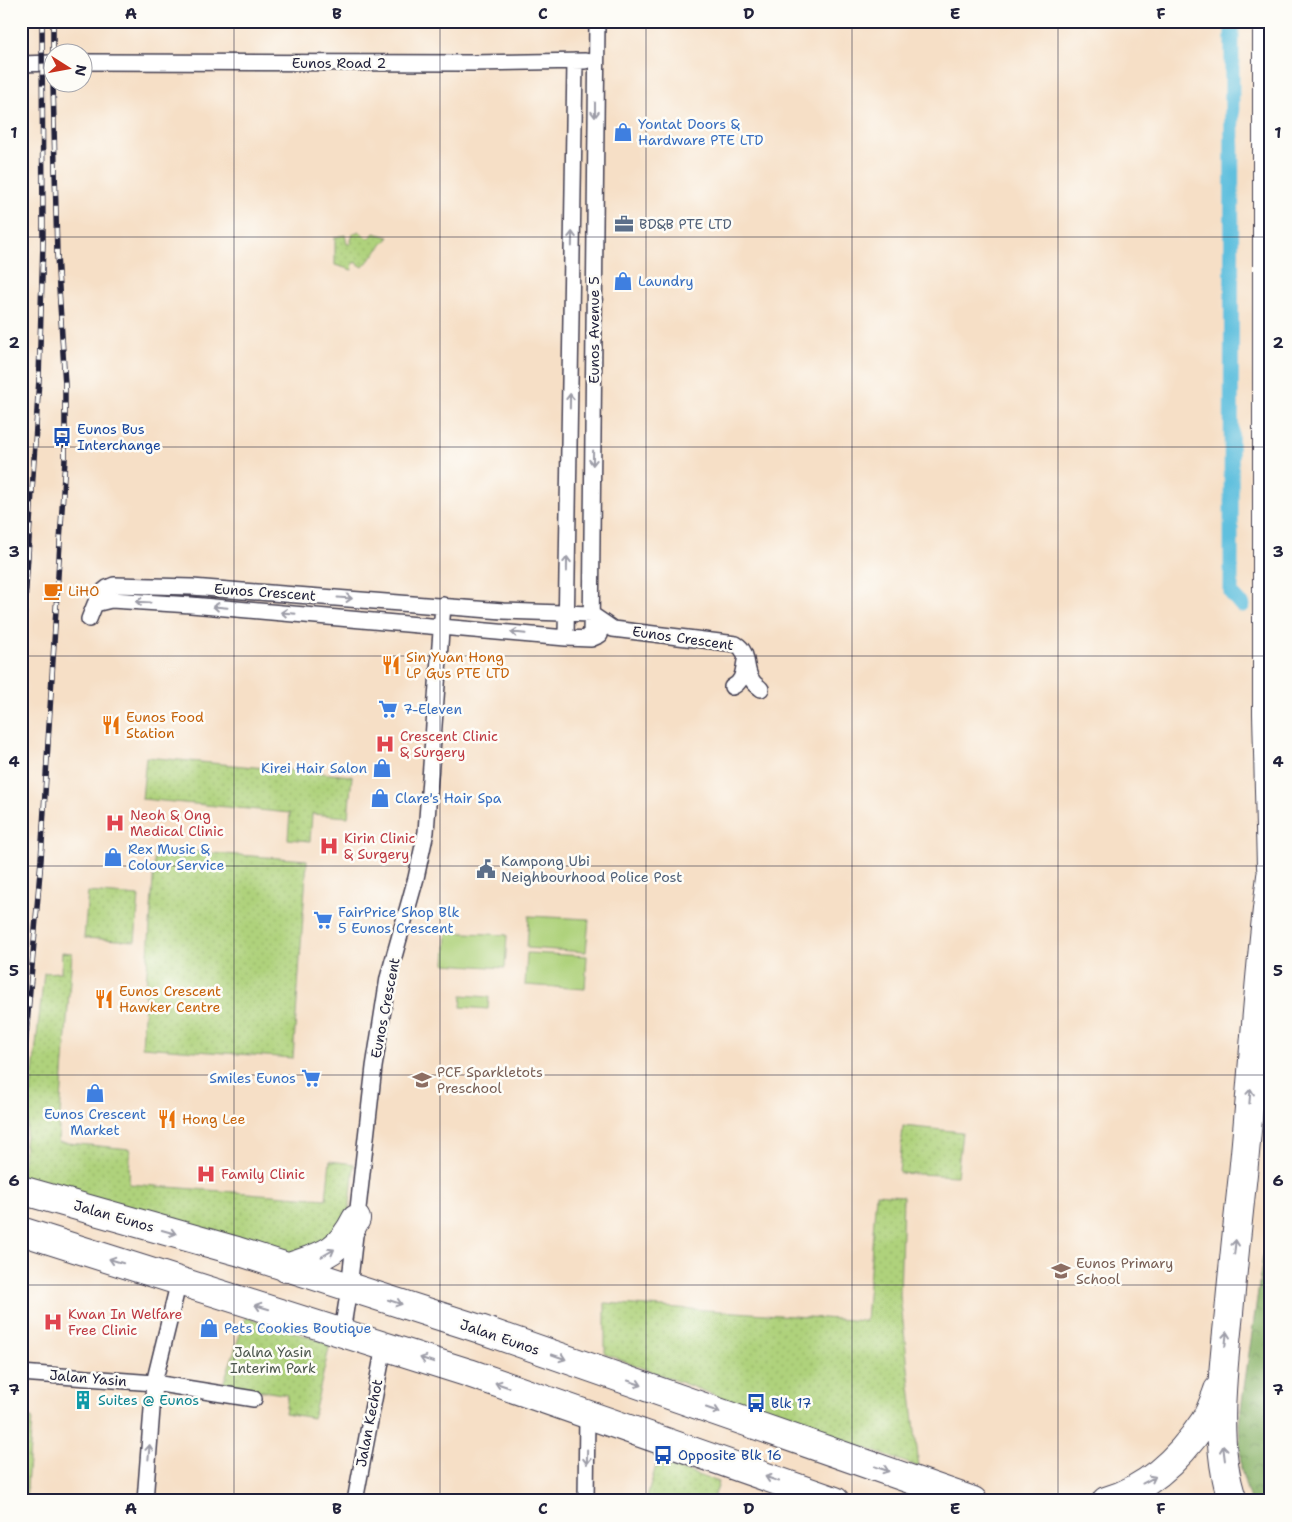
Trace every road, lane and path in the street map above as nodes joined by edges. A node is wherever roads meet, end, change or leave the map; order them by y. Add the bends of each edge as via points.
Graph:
1 (597, 21) edge
2 (1267, 21) edge
3 (575, 61) junction
4 (596, 61) junction
5 (92, 62) edge
6 (42, 63) edge
7 (21, 64) edge
8 (95, 604) junction
9 (443, 605) junction
10 (567, 612) junction
11 (591, 614) junction
12 (89, 619) dead end
13 (441, 625) junction
14 (613, 629) junction
15 (566, 638) junction
16 (591, 639) junction
17 (745, 657) junction
18 (732, 687) dead end
19 (761, 689) dead end
20 (1271, 867) edge
21 (1271, 876) edge
22 (21, 1190) edge
23 (356, 1220) junction
24 (21, 1231) edge
25 (286, 1268) junction
26 (179, 1281) junction
27 (349, 1288) junction
28 (480, 1329) junction
29 (342, 1332) junction
30 (384, 1346) junction
31 (21, 1372) edge
32 (469, 1373) junction
33 (154, 1383) junction
34 (1222, 1383) junction
35 (254, 1399) dead end
36 (587, 1414) junction
37 (807, 1496) edge
38 (959, 1498) edge
39 (145, 1501) edge
40 (355, 1501) edge
41 (586, 1501) edge
42 (835, 1501) edge
43 (1106, 1501) edge
44 (1233, 1501) edge

1 - 4 street, Eunos Avenue 5
2 - 20 highway via 1267,705
3 - 4 street, Eunos Road 2
3 - 5 street, Eunos Road 2
10 -> 3 street, Eunos Avenue 5
4 -> 11 street, Eunos Avenue 5
6 - 7 street
8 -> 9 street, Eunos Crescent via 107,588 127,585
8 - 12 street, Eunos Crescent
13 -> 8 street, Eunos Crescent via 191,604 111,600
9 - 10 street, Eunos Crescent
9 - 13 street, Eunos Crescent
10 - 11 street, Eunos Crescent
10 - 15 street, Eunos Avenue 5
11 - 14 street, Eunos Crescent
11 - 16 street, Eunos Avenue 5
15 -> 13 street, Eunos Crescent
13 - 23 street, Eunos Crescent via 426,832 388,978
14 - 16 street, Eunos Crescent
14 - 17 street, Eunos Crescent via 730,642 740,646
15 - 16 street, Eunos Crescent
17 - 18 street, Eunos Crescent via 741,680
17 - 19 street, Eunos Crescent via 750,679
34 -> 21 highway
22 -> 25 highway, Jalan Eunos
25 -> 23 highway via 334,1250
23 - 27 street, Eunos Crescent
26 -> 24 highway
25 - 27 highway, Jalan Eunos
29 -> 26 highway
26 - 33 street
27 -> 28 highway, Jalan Eunos
27 - 29 street, Eunos Crescent
28 - 32 highway via 462,1338 458,1347 462,1367
28 -> 38 highway, Jalan Eunos
29 - 30 highway
32 -> 30 highway
30 - 40 street, Jalan Kechot
31 - 33 street, Jalan Yasin
36 -> 32 highway
33 - 35 street, Jalan Yasin
39 -> 33 street
43 -> 34 highway via 1156,1476 1183,1450 1205,1421
44 -> 34 highway via 1222,1444
37 -> 36 highway
36 -> 41 street
37 - 42 highway

